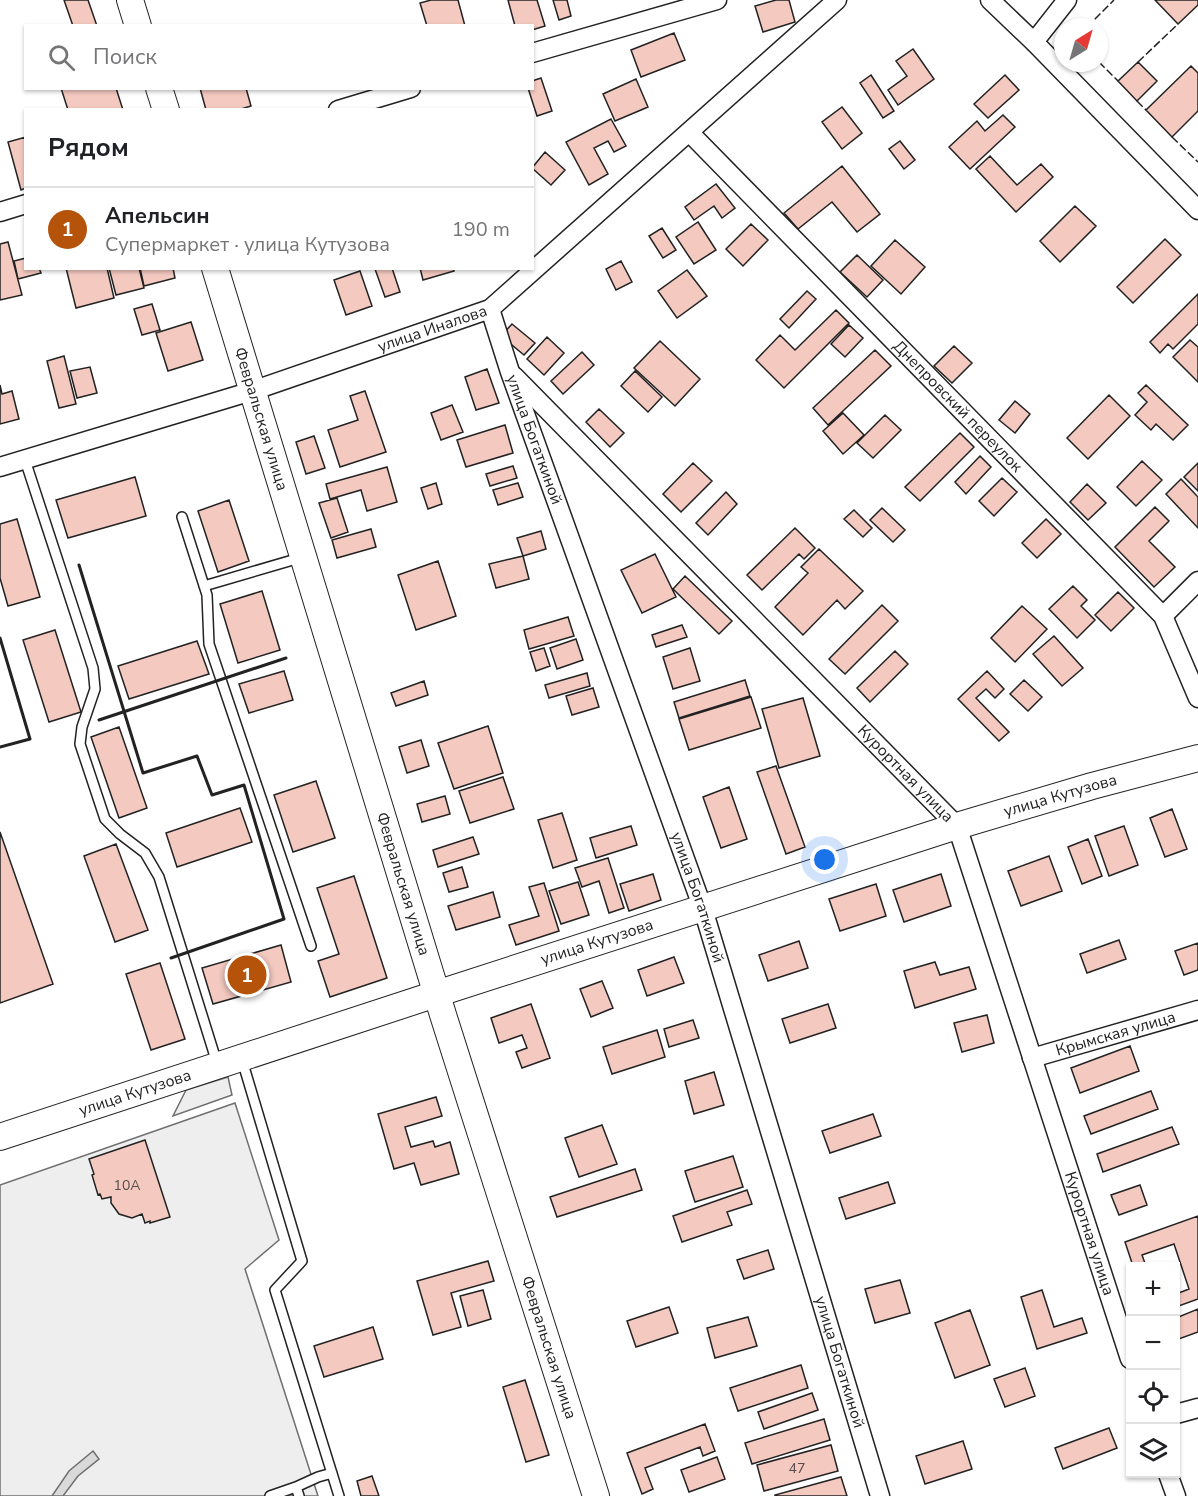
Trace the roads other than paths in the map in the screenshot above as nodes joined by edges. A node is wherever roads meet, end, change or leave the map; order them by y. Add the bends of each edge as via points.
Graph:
1 (130, 0) edge
2 (717, 0) edge
3 (837, 0) edge
4 (990, 0) edge
5 (1067, 0) edge
6 (137, 24) edge
7 (1034, 42) junction
8 (534, 52) edge
9 (160, 90) edge
10 (404, 90) edge
11 (165, 108) edge
12 (345, 108) edge
13 (689, 132) junction
14 (24, 205) edge
15 (1198, 210) edge
16 (0, 212) edge
17 (216, 270) edge
18 (534, 270) edge
19 (534, 270) edge
20 (490, 309) junction
21 (510, 372) junction
22 (252, 391) junction
23 (26, 459) junction
24 (0, 467) edge
25 (182, 517) dead end
26 (303, 557) junction
27 (1198, 581) edge
28 (204, 586) junction
29 (1163, 616) junction
30 (1198, 699) edge
31 (1198, 758) edge
32 (957, 826) junction
33 (702, 909) junction
34 (311, 946) dead end
35 (436, 994) junction
36 (1198, 1010) edge
37 (1032, 1058) junction
38 (230, 1062) junction
39 (0, 1137) edge
40 (1126, 1344) edge
41 (1198, 1408) edge
42 (1180, 1413) edge
43 (332, 1473) junction
44 (1170, 1478) edge
45 (297, 1492) edge
46 (270, 1496) edge
47 (339, 1496) edge
48 (596, 1496) edge
49 (880, 1496) edge
50 (1176, 1496) edge

1 - 6 street
2 - 8 street
3 - 13 street, улица Иналова
4 - 7 street
5 - 7 street
7 - 15 street
9 - 11 street
10 - 12 street
13 - 19 street, улица Иналова
13 - 29 street, Днепровский переулок
14 - 16 street
17 - 22 street, Февральская улица
18 - 20 street, улица Иналова
20 - 21 street, улица Богаткиной
20 - 22 street, улица Иналова
21 - 32 street, Курортная улица
21 - 33 street, улица Богаткиной
22 - 23 street, улица Иналова
22 - 26 street, Февральская улица
23 - 24 street, улица Иналова
23 - 38 lane via 93,668 94,689 80,744 105,819 145,853 159,877
25 - 28 lane
26 - 28 lane
26 - 35 street, Февральская улица
27 - 29 street
28 - 34 lane via 209,644
29 - 30 street, Днепровский переулок
31 - 32 street, улица Кутузова
32 - 33 street, улица Кутузова
32 - 37 street, Курортная улица
33 - 35 street, улица Кутузова
33 - 49 street, улица Богаткиной
35 - 38 street, улица Кутузова
35 - 48 street, Февральская улица
36 - 37 street, Крымская улица
37 - 40 street, Курортная улица
38 - 39 street, улица Кутузова
38 - 43 lane via 302,1261 275,1290
41 - 42 street
43 - 45 lane via 318,1477
43 - 47 lane
44 - 50 street
45 - 46 lane

